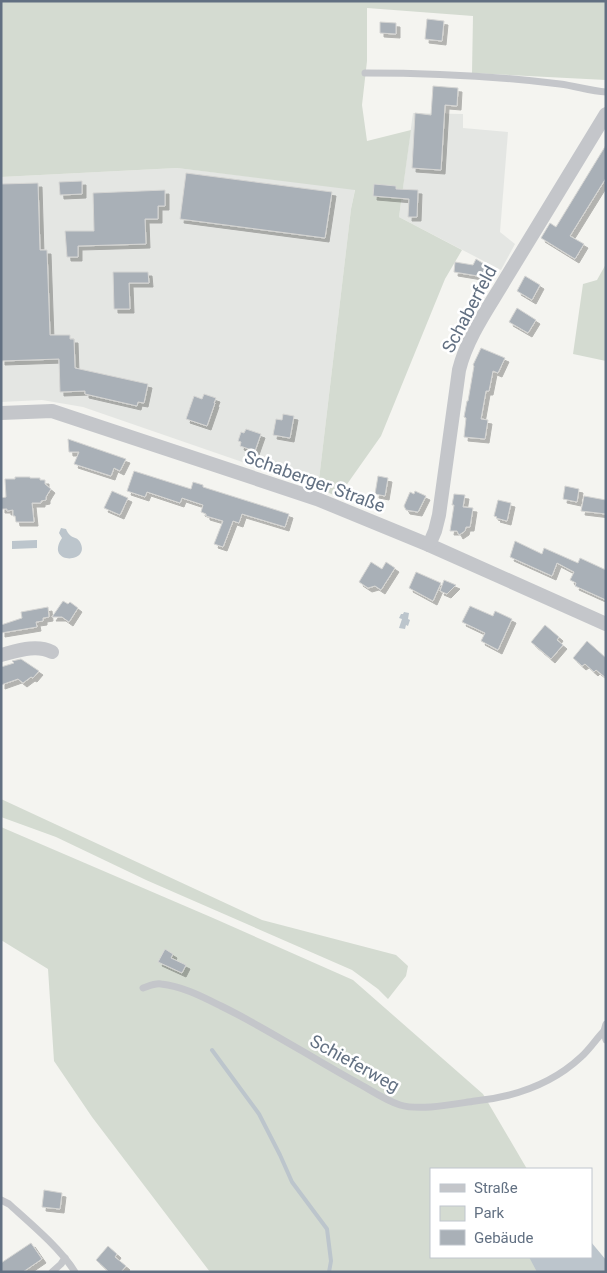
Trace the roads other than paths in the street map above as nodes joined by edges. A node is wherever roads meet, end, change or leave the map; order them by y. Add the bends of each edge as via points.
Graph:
1 (365, 73) dead end
2 (606, 92) edge
3 (606, 114) edge
4 (1, 413) edge
5 (429, 545) junction
6 (606, 624) edge
7 (52, 652) dead end
8 (1, 656) edge
9 (143, 988) dead end
10 (605, 1027) edge
11 (606, 1040) edge
12 (1, 1200) edge
13 (65, 1258) junction
14 (52, 1272) edge
15 (75, 1272) edge

1 - 2 lane via 478,77 562,84
3 - 5 street, Schaberfeld via 464,351 438,515
4 - 5 street, Schaberger Straße via 52,411 317,499
5 - 6 street, Schaberger Straße
7 - 8 street via 33,648
9 - 10 lane, Schieferweg via 161,984 212,1001 382,1097 413,1107 497,1099 524,1091 568,1068 588,1050
10 - 11 lane, Schieferweg
12 - 13 lane
13 - 14 lane
13 - 15 lane

